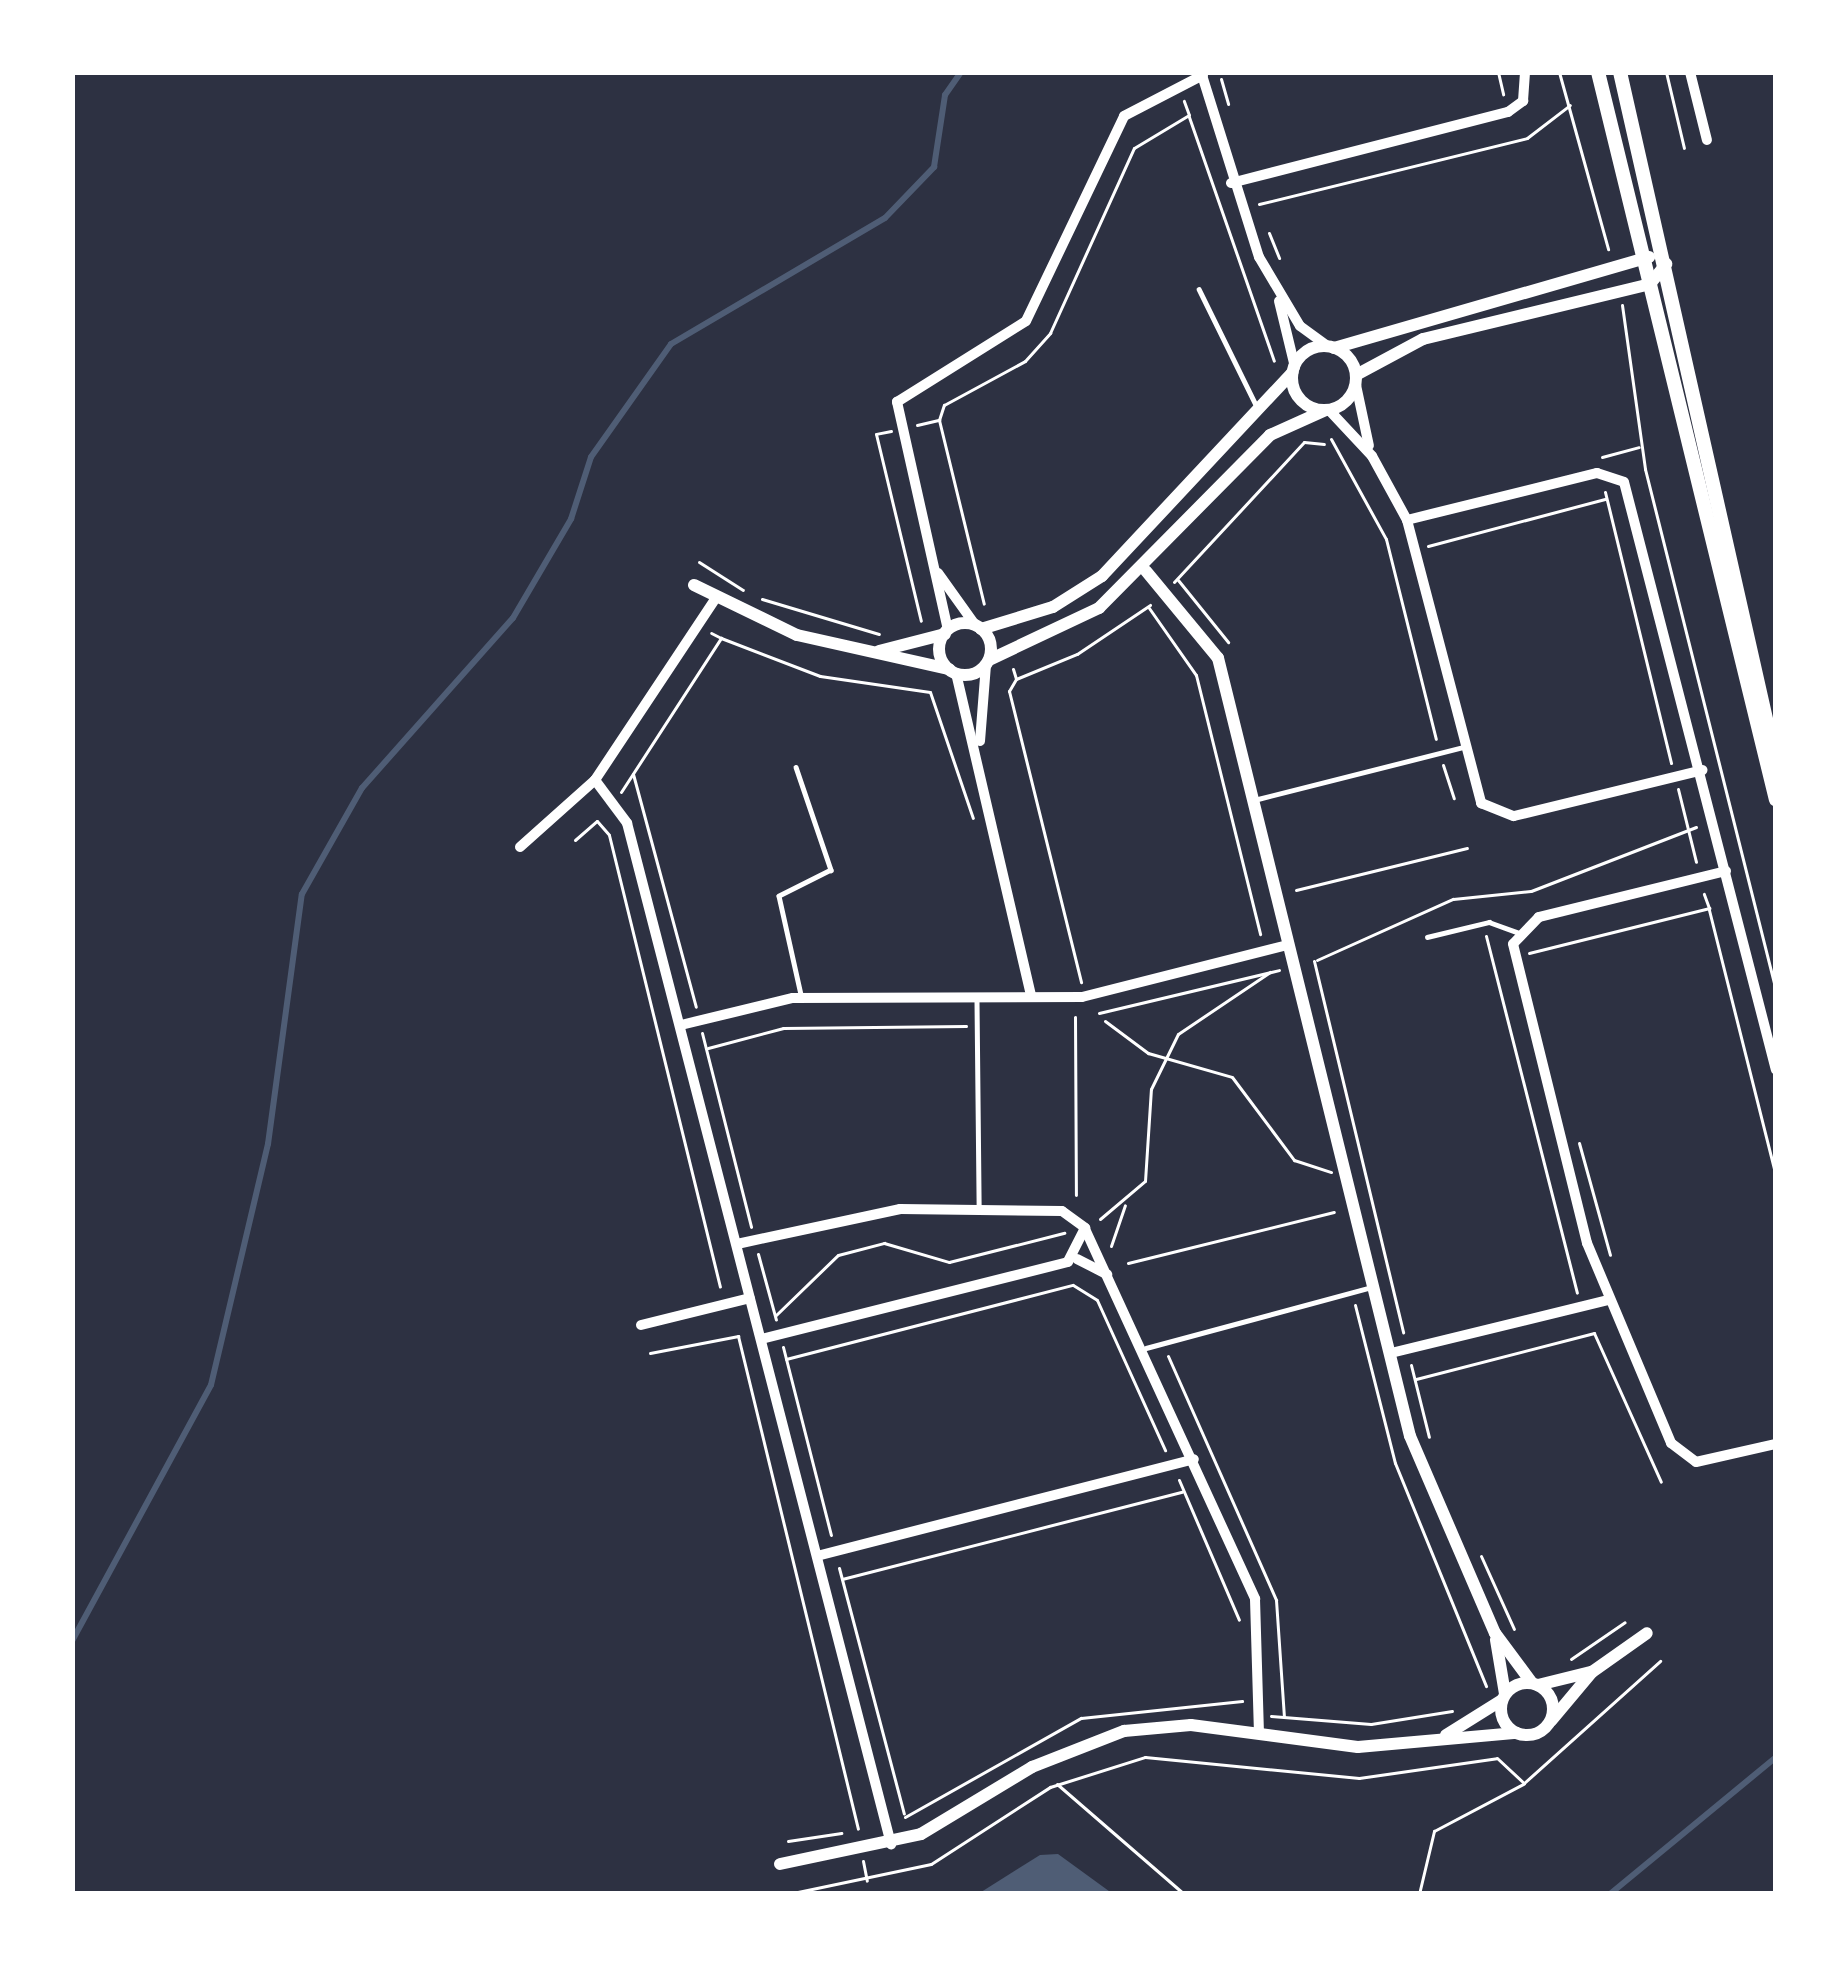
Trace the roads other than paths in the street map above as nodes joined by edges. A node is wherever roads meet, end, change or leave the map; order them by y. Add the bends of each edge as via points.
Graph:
1 (1525, 72) edge
2 (1598, 72) edge
3 (1620, 72) edge
4 (1690, 72) edge
5 (1202, 74) edge
6 (1707, 140) dead end
7 (1231, 183) junction
8 (1643, 254) junction
9 (1666, 263) junction
10 (1650, 284) junction
11 (1199, 289) dead end
12 (1279, 297) junction
13 (1331, 347) junction
14 (1294, 370) junction
15 (1356, 380) junction
16 (1328, 410) junction
17 (1261, 412) junction
18 (1372, 456) junction
19 (1414, 519) junction
20 (936, 570) junction
21 (1146, 571) junction
22 (694, 585) dead end
23 (716, 598) junction
24 (979, 627) junction
25 (946, 632) junction
26 (877, 651) junction
27 (987, 662) junction
28 (952, 671) junction
29 (980, 744) junction
30 (1463, 747) junction
31 (1776, 763) edge
32 (796, 767) dead end
33 (1702, 770) junction
34 (595, 780) junction
35 (1252, 800) junction
36 (1776, 800) edge
37 (520, 847) dead end
38 (1726, 871) junction
39 (1517, 932) junction
40 (1427, 937) dead end
41 (1288, 945) junction
42 (1031, 995) junction
43 (977, 996) junction
44 (802, 998) junction
45 (681, 1025) junction
46 (1776, 1070) edge
47 (979, 1210) junction
48 (1084, 1227) junction
49 (737, 1244) junction
50 (1076, 1259) junction
51 (1114, 1281) junction
52 (1374, 1287) junction
53 (750, 1298) junction
54 (1607, 1300) junction
55 (641, 1325) dead end
56 (762, 1340) junction
57 (1145, 1348) junction
58 (1391, 1353) junction
59 (1776, 1444) edge
60 (1194, 1459) junction
61 (817, 1556) junction
62 (1495, 1633) junction
63 (1647, 1634) dead end
64 (1592, 1672) junction
65 (1535, 1684) junction
66 (1504, 1697) junction
67 (1550, 1722) junction
68 (1259, 1733) junction
69 (1516, 1733) junction
70 (1445, 1736) junction
71 (891, 1844) junction
72 (781, 1864) dead end

1 - 7 street via 1522,101 1508,112
2 - 8 main road
3 - 9 main road
4 - 6 street
5 - 7 street
5 - 20 street via 1117,126 1026,322 897,402
7 - 12 street
8 - 9 street
8 - 10 main road
8 - 13 street
9 - 10 street
9 - 31 main road
10 - 15 street via 1423,339
10 - 36 main road
11 - 17 lane
12 - 13 street
12 - 14 street
13 - 14 street
13 - 15 street
14 - 16 street via 1300,399
14 - 17 street
15 - 16 street
15 - 18 street
16 - 18 street
16 - 21 street via 1270,435
17 - 24 street via 1102,576 1053,607
18 - 19 street
19 - 30 street
19 - 33 street via 1600,473 1630,494
20 - 24 street
20 - 25 street
21 - 27 street via 1064,628
21 - 35 street via 1218,658
22 - 23 street
23 - 26 street via 796,634
23 - 34 street
24 - 25 street
24 - 27 street
25 - 26 street
25 - 28 street
26 - 28 street
27 - 28 street
27 - 29 street
28 - 29 street
29 - 42 street
30 - 33 street via 1475,792 1501,815
30 - 35 lane
32 - 44 lane via 831,870 779,896
33 - 38 street
34 - 37 street
34 - 45 street via 615,801
35 - 41 street
38 - 39 street
38 - 46 street
39 - 40 lane via 1483,924
39 - 54 street via 1515,956
41 - 42 street via 1095,994
41 - 52 street
42 - 43 street
43 - 44 street
43 - 47 lane
44 - 45 street
45 - 49 street
47 - 48 street via 1062,1211
47 - 49 street via 900,1209
48 - 50 street
48 - 51 street
49 - 53 street
50 - 51 street
50 - 56 street
51 - 57 street
52 - 57 lane
52 - 58 street
53 - 55 street
53 - 56 street
54 - 58 street
54 - 59 street via 1677,1453 1706,1461
56 - 61 street
57 - 60 street
58 - 62 street via 1410,1436
60 - 61 street
60 - 68 street via 1255,1599
61 - 71 street
62 - 65 street
62 - 66 street
63 - 64 street
64 - 65 street
64 - 67 street
65 - 66 street
65 - 67 street via 1552,1701
66 - 69 street
66 - 70 street
67 - 69 street
68 - 70 street via 1358,1747
68 - 71 street via 1124,1731
69 - 70 street
71 - 72 street

